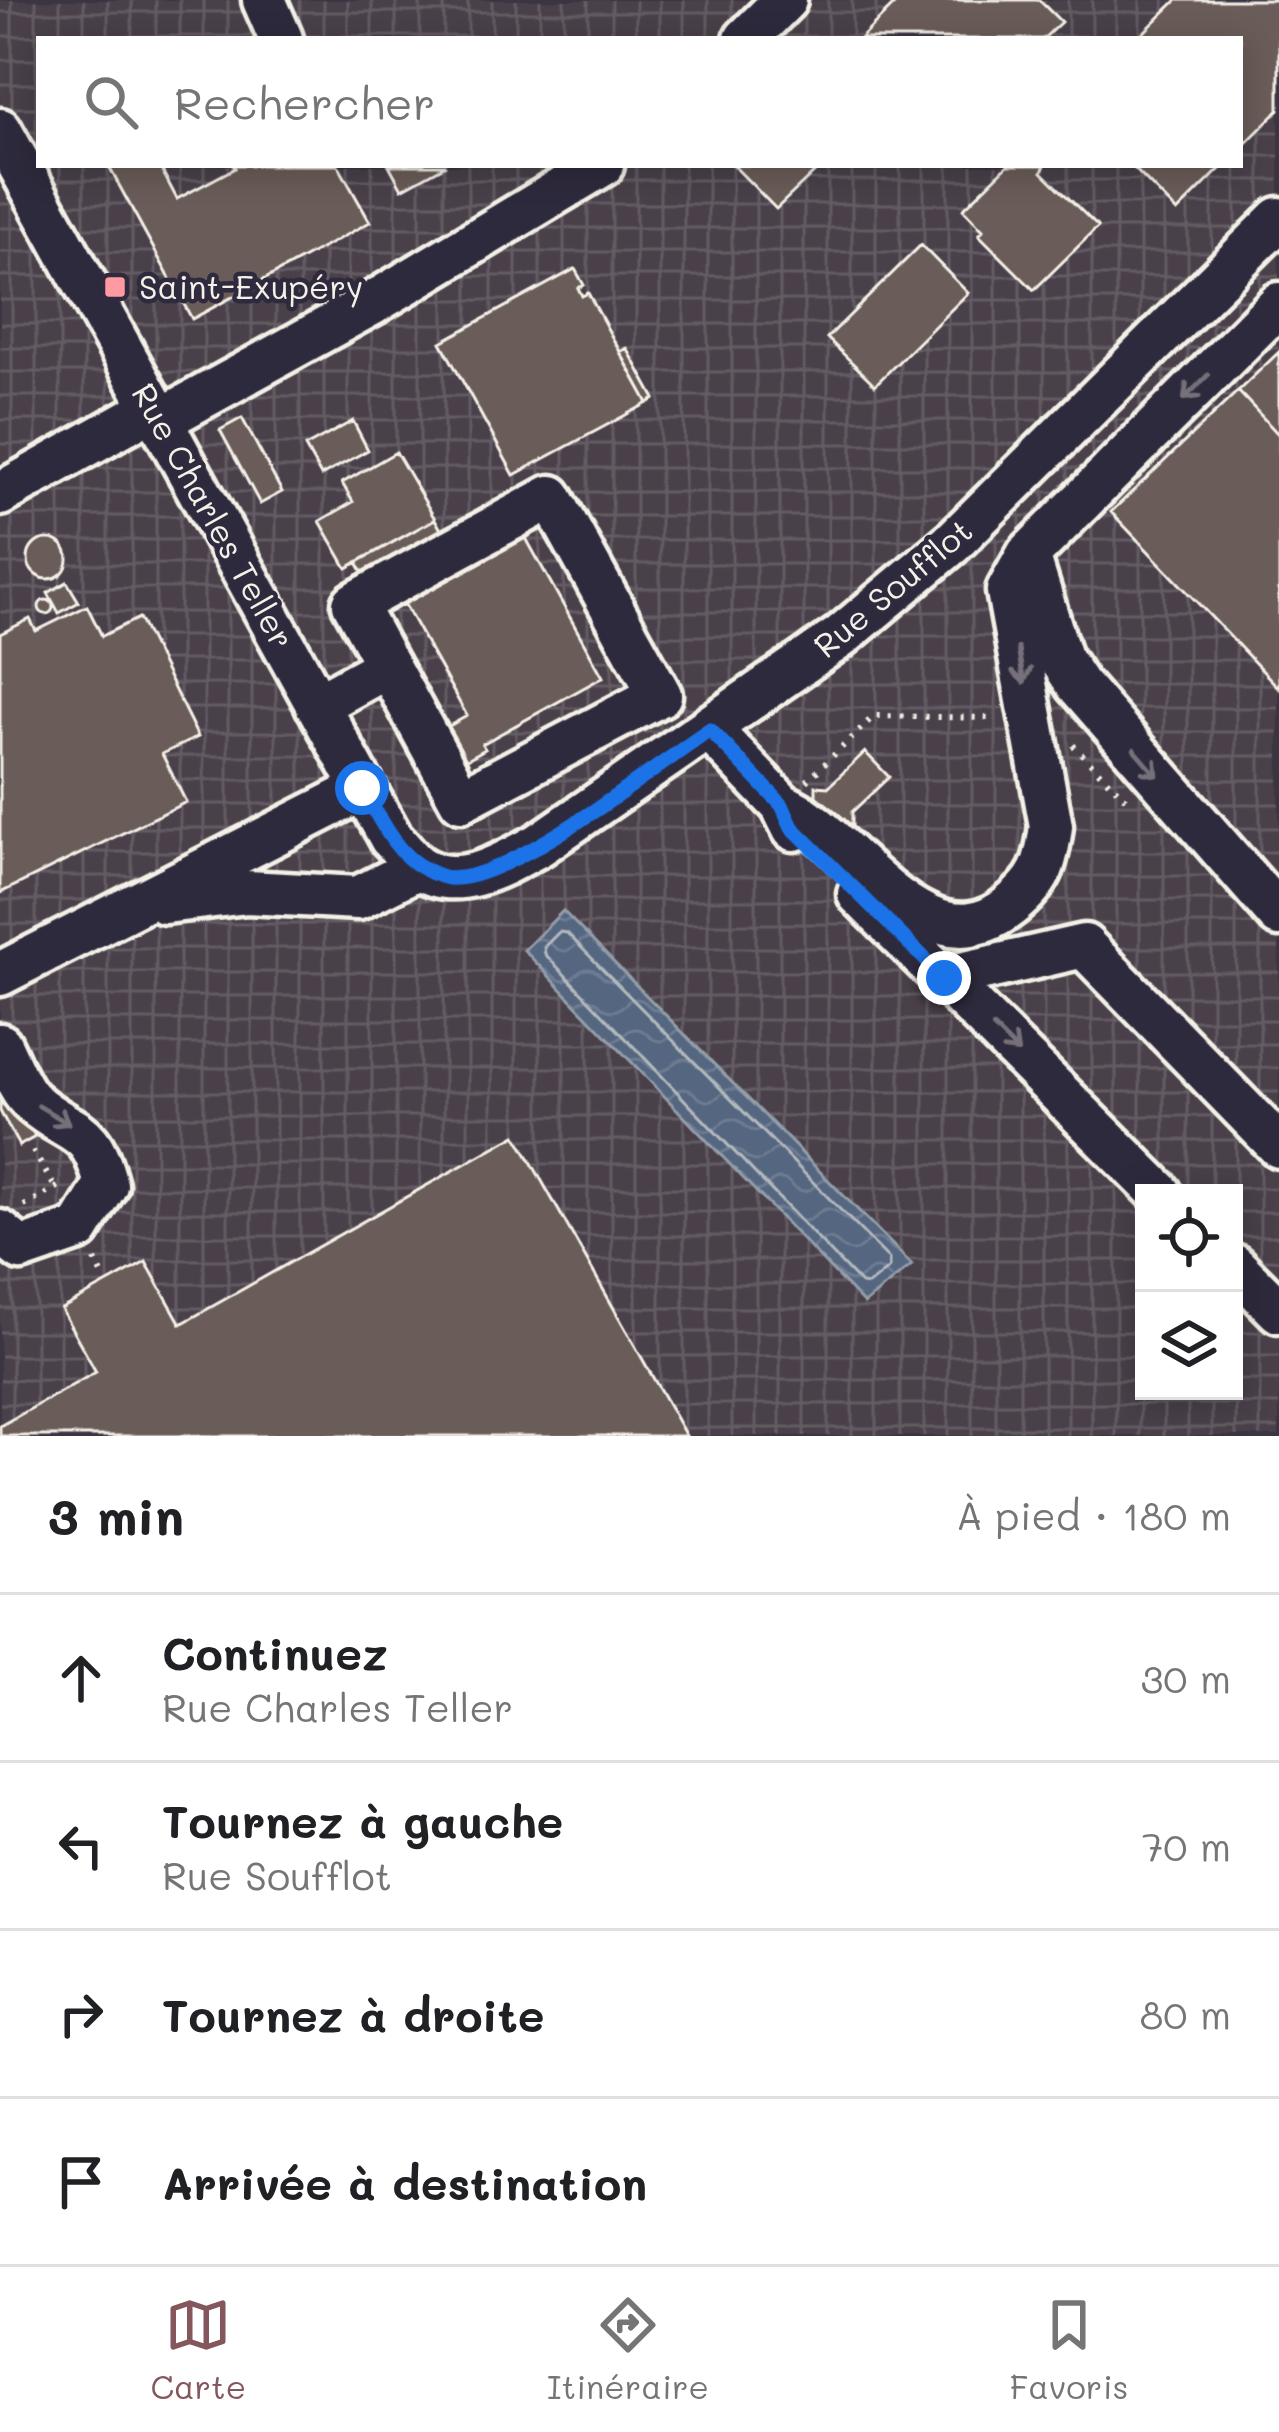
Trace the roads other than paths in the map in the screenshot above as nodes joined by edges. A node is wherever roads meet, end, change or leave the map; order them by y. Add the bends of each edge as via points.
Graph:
1 (264, 0) edge
2 (785, 0) edge
3 (280, 36) edge
4 (749, 36) edge
5 (19, 148) edge
6 (597, 168) edge
7 (1279, 219) edge
8 (1279, 304) edge
9 (157, 414) junction
10 (0, 494) edge
11 (1028, 555) junction
12 (388, 666) junction
13 (317, 705) junction
14 (710, 730) junction
15 (362, 788) junction
16 (782, 805) junction
17 (435, 873) junction
18 (134, 905) junction
19 (1279, 915) edge
20 (0, 974) edge
21 (944, 978) junction
22 (0, 1045) edge
23 (1279, 1146) edge
24 (1151, 1184) edge
25 (8, 1221) edge
26 (1243, 1275) edge
27 (1279, 1311) edge

1 - 3 street
2 - 4 street
5 - 9 street, Rue Charles Teller
6 - 9 street via 373,303
7 - 14 street, Rue Soufflot via 951,544
8 -> 11 street
9 - 10 street
9 - 13 street, Rue Charles Teller
11 -> 16 street via 1008,591 1051,826 1034,887 1001,914 932,921 868,878 802,812
11 -> 19 street via 1060,658 1078,685
12 - 12 street via 460,800 660,695 551,497 354,604
12 - 13 street
13 - 15 street, Rue Charles Teller
14 - 16 street
14 - 17 street, Rue Soufflot via 493,869
15 - 17 street, Rue Charles Teller via 392,838
15 - 18 street
16 - 21 street via 792,827
17 - 18 street, Rue Soufflot via 358,898 247,892
18 - 20 street
21 - 23 street via 1084,946
21 -> 24 street
22 -> 25 street via 30,1101 82,1132 100,1162 80,1229 21,1249
26 - 27 street

